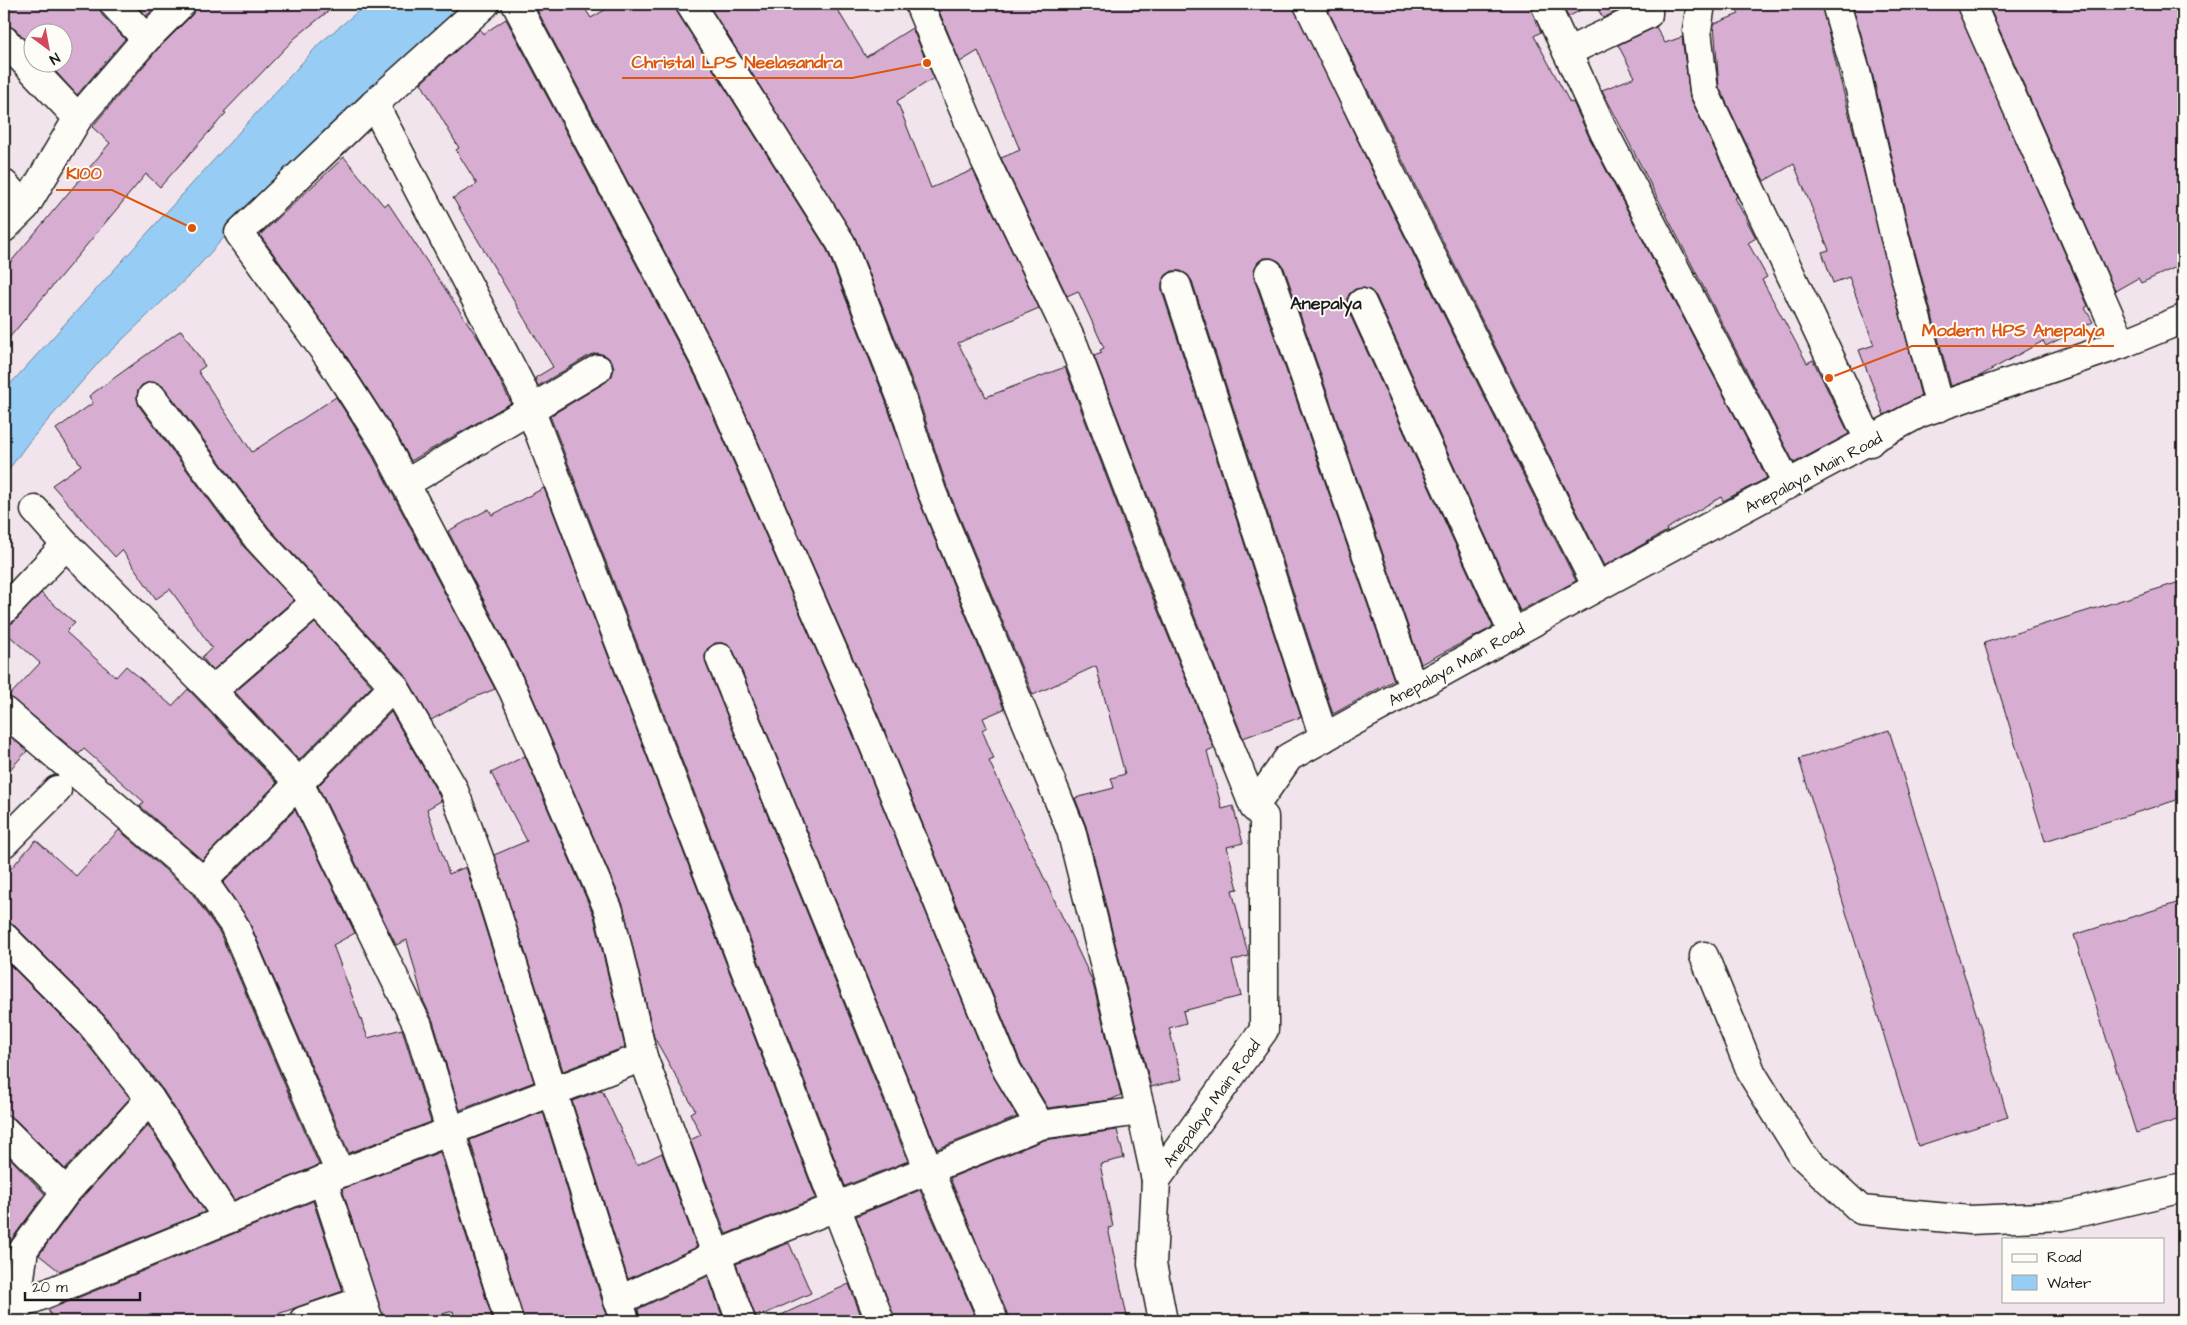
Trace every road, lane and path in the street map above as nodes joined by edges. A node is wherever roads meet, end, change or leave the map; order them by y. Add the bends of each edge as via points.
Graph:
1 (114, 4) edge
2 (181, 4) edge
3 (485, 4) edge
4 (516, 4) edge
5 (690, 4) edge
6 (919, 4) edge
7 (1308, 4) edge
8 (1545, 4) edge
9 (1648, 4) edge
10 (1701, 4) edge
11 (1836, 4) edge
12 (1971, 4) edge
13 (146, 39) junction
14 (4, 40) edge
15 (1567, 52) junction
16 (374, 104) junction
17 (78, 118) junction
18 (4, 184) edge
19 (25, 207) junction
20 (4, 228) edge
21 (1269, 273) dead end
22 (1177, 286) dead end
23 (1362, 303) dead end
24 (2183, 320) edge
25 (2122, 344) junction
26 (598, 369) dead end
27 (152, 397) dead end
28 (1940, 407) junction
29 (530, 410) junction
30 (1870, 442) junction
31 (405, 484) junction
32 (1788, 485) junction
33 (35, 510) dead end
34 (66, 545) junction
35 (1597, 587) junction
36 (317, 601) junction
37 (4, 610) edge
38 (1513, 633) junction
39 (720, 658) dead end
40 (394, 686) junction
41 (1413, 688) junction
42 (212, 691) junction
43 (4, 711) edge
44 (1324, 738) junction
45 (300, 783) junction
46 (57, 790) dead end
47 (1254, 807) junction
48 (4, 843) edge
49 (203, 881) junction
50 (4, 937) edge
51 (1704, 956) dead end
52 (643, 1057) junction
53 (554, 1091) junction
54 (150, 1098) junction
55 (1141, 1111) junction
56 (1040, 1125) junction
57 (4, 1130) edge
58 (450, 1131) junction
59 (929, 1170) junction
60 (332, 1176) junction
61 (1156, 1180) junction
62 (2183, 1188) edge
63 (66, 1192) junction
64 (837, 1206) junction
65 (228, 1219) junction
66 (716, 1255) junction
67 (17, 1307) edge
68 (365, 1311) edge
69 (621, 1311) edge
70 (303, 1321) edge
71 (509, 1321) edge
72 (741, 1321) edge
73 (880, 1321) edge
74 (994, 1321) edge
75 (1163, 1321) edge

1 - 13 street
2 - 13 street
3 - 16 street
4 - 56 street via 710,372 866,726 1007,1070
5 - 55 street via 841,242 901,396 932,492 1071,830
6 - 47 street via 985,160 1074,346
7 - 35 street
8 - 15 street
9 - 15 street via 1648,14
10 - 30 street via 1697,30 1704,90
11 - 28 street
12 - 25 street
13 - 17 street
14 - 17 street
15 - 32 street via 1604,132
16 - 29 street via 522,388
16 - 31 street via 239,233 328,356 384,443
17 - 19 street
18 - 19 street
19 - 20 street
21 - 41 street
22 - 44 street
23 - 38 street
24 - 25 street, Anepalaya Main Road
25 - 28 street, Anepalaya Main Road
26 - 29 street
27 - 36 street via 257,538
28 - 30 street, Anepalaya Main Road via 1920,413
29 - 31 street
29 - 64 street
30 - 32 street, Anepalaya Main Road
31 - 52 street via 513,690 609,912
32 - 35 street, Anepalaya Main Road
33 - 34 street
34 - 37 street
34 - 42 street
35 - 38 street, Anepalaya Main Road
36 - 40 street
36 - 42 street
38 - 41 street, Anepalaya Main Road
39 - 59 street
40 - 45 street
40 - 53 street via 453,788 482,866
41 - 44 street, Anepalaya Main Road
42 - 45 street
43 - 49 street
44 - 47 street, Anepalaya Main Road via 1289,757
45 - 49 street
45 - 58 street via 418,1026
46 - 48 street
47 - 61 street, Anepalaya Main Road via 1264,817 1264,1030
49 - 60 street via 234,925
50 - 54 street via 92,1024
51 - 62 street via 1757,1082 1803,1156 1861,1210 1970,1220 2063,1216
52 - 53 street
52 - 66 street
53 - 58 street
53 - 69 street
54 - 63 street
54 - 65 street
55 - 56 street
55 - 61 street
56 - 59 street
57 - 63 street
58 - 60 street
58 - 71 street
59 - 64 street
59 - 74 street
60 - 65 street
60 - 68 street
61 - 75 street, Anepalaya Main Road via 1152,1264
63 - 67 street via 24,1249
64 - 66 street
64 - 73 street
65 - 67 street
66 - 69 street
66 - 72 street
68 - 70 street

